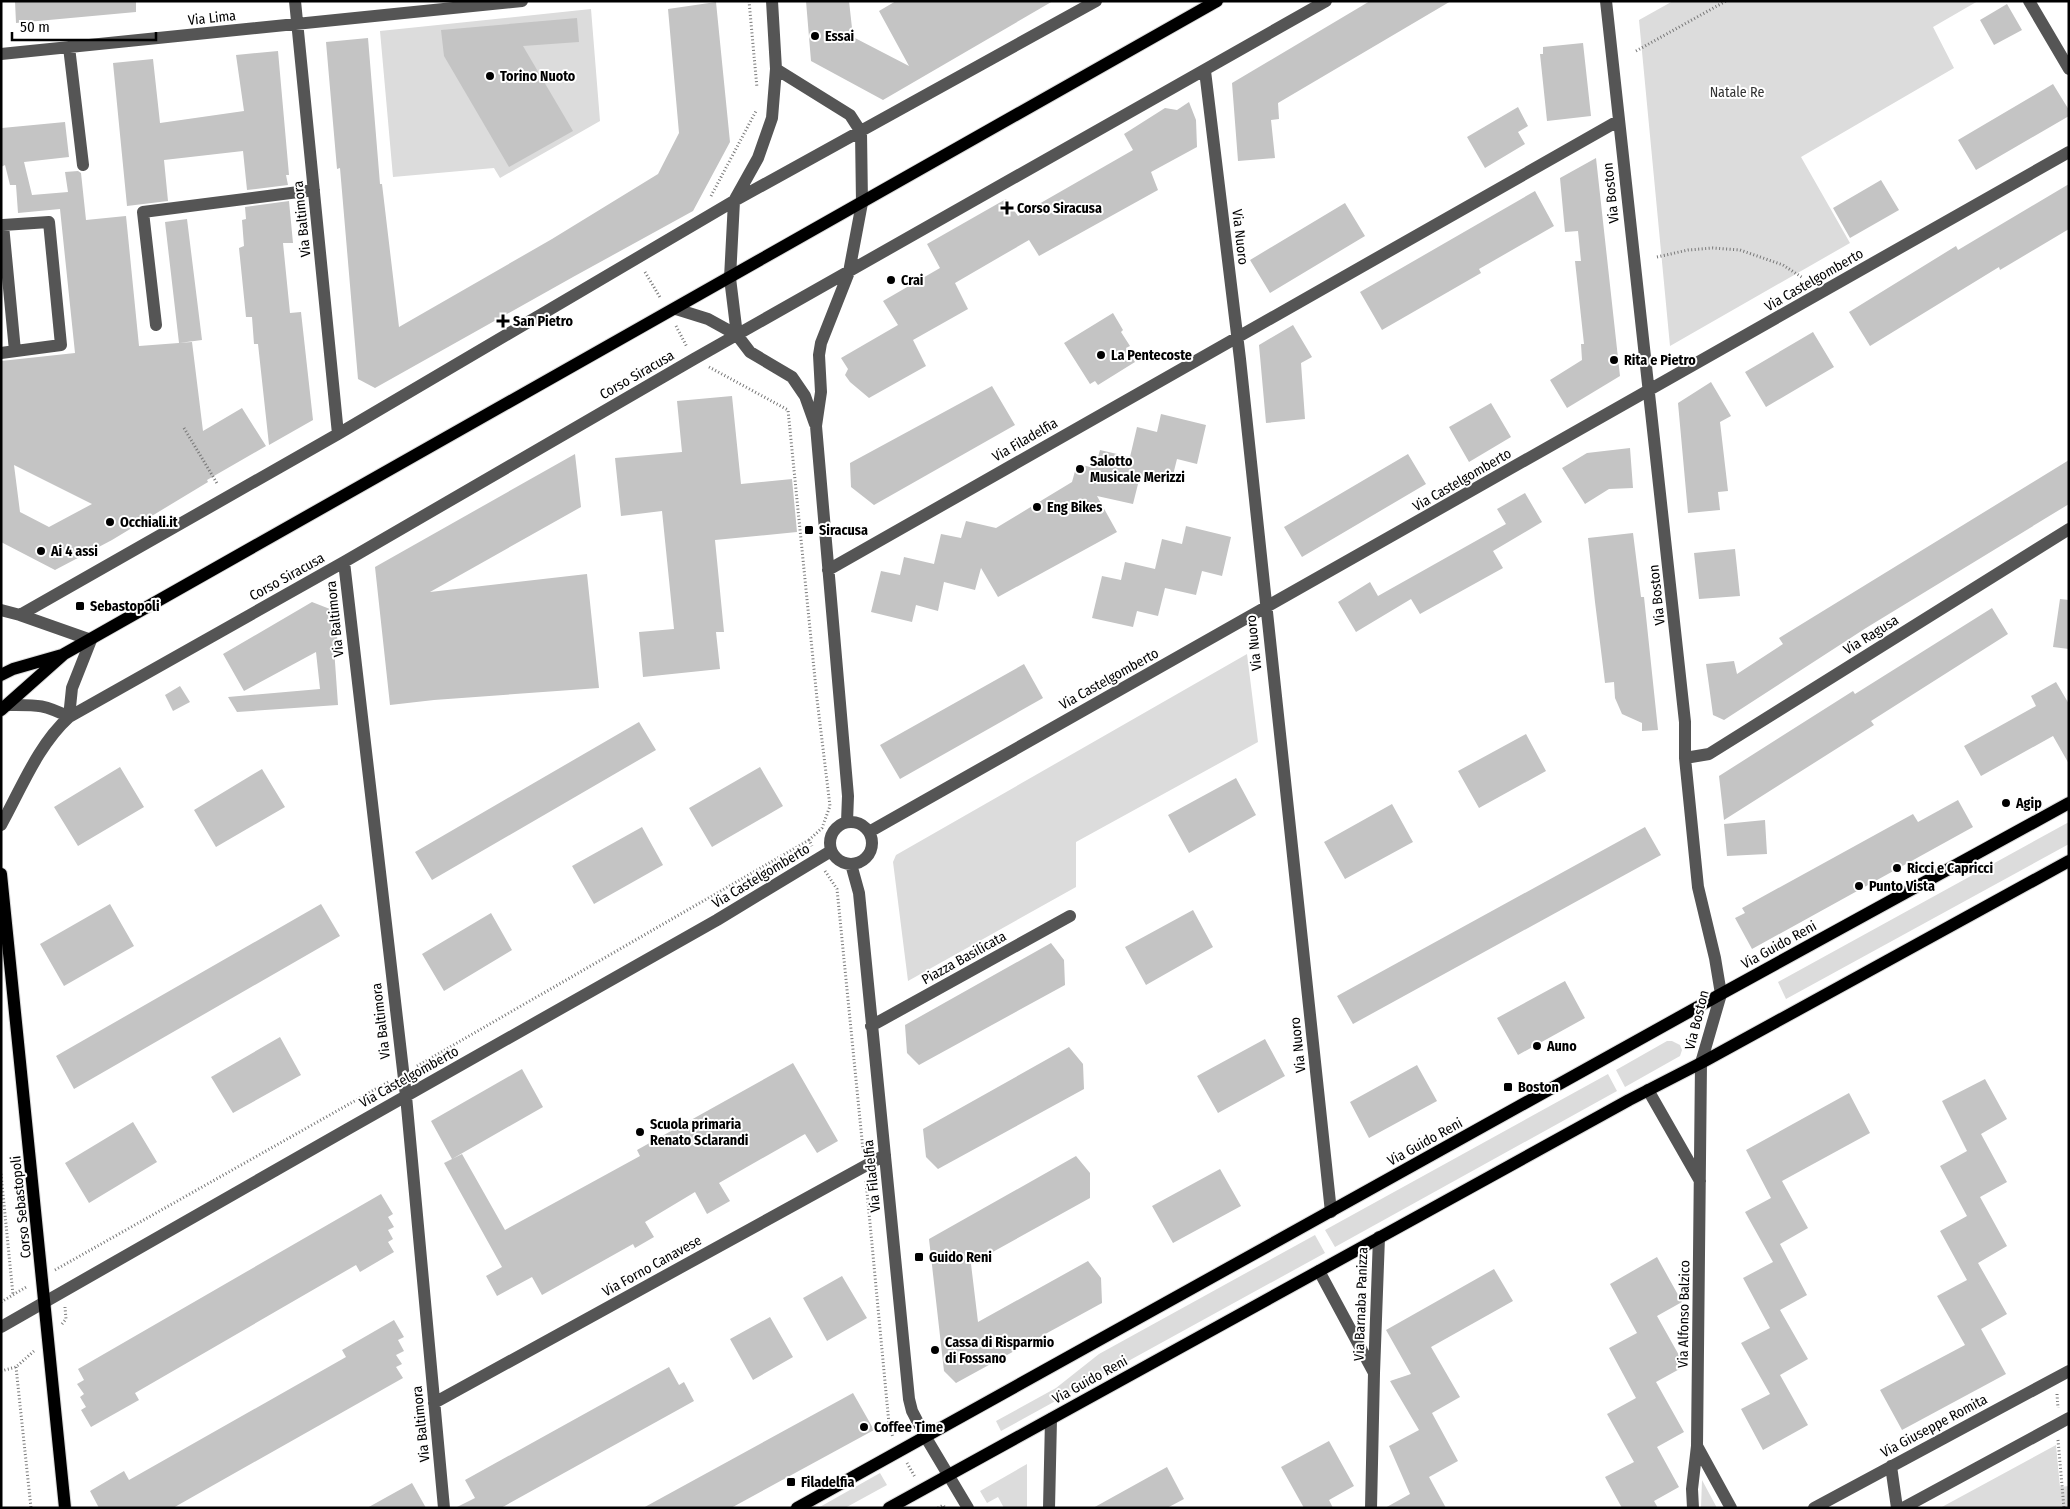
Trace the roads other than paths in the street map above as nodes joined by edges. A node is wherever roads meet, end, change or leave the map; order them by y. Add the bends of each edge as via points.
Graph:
1 (295, 1) edge
2 (522, 1) edge
3 (772, 1) edge
4 (1096, 1) edge
5 (1217, 1) edge
6 (1326, 1) edge
7 (1606, 1) edge
8 (2029, 1) edge
9 (298, 25) junction
10 (69, 48) junction
11 (1, 54) edge
12 (776, 69) junction
13 (2069, 69) edge
14 (1205, 71) junction
15 (1618, 121) junction
16 (861, 132) junction
17 (2069, 152) edge
18 (83, 165) dead end
19 (314, 190) junction
20 (734, 201) junction
21 (862, 203) junction
22 (849, 272) junction
23 (730, 278) junction
24 (676, 309) junction
25 (156, 325) dead end
26 (737, 335) junction
27 (1237, 336) junction
28 (14, 351) junction
29 (1, 353) edge
30 (1648, 391) junction
31 (816, 426) junction
32 (338, 434) junction
33 (2069, 529) edge
34 (344, 562) junction
35 (828, 570) junction
36 (1266, 608) junction
37 (1, 610) edge
38 (20, 615) junction
39 (91, 640) junction
40 (64, 654) junction
41 (1, 675) edge
42 (5, 708) edge
43 (69, 717) junction
44 (1685, 758) junction
45 (2069, 803) edge
46 (847, 822) junction
47 (1, 825) edge
48 (869, 832) junction
49 (831, 852) junction
50 (2069, 861) edge
51 (852, 864) junction
52 (1, 874) edge
53 (1070, 916) dead end
54 (1721, 994) junction
55 (871, 1026) junction
56 (1701, 1063) junction
57 (1648, 1090) junction
58 (406, 1096) junction
59 (885, 1156) junction
60 (1700, 1182) junction
61 (1331, 1212) junction
62 (1379, 1237) junction
63 (1319, 1271) junction
64 (45, 1302) junction
65 (1, 1327) edge
66 (2069, 1371) edge
67 (1374, 1373) junction
68 (434, 1403) junction
69 (2069, 1418) edge
70 (1051, 1419) junction
71 (925, 1436) junction
72 (1697, 1446) junction
73 (1891, 1466) junction
74 (950, 1475) junction
75 (65, 1508) edge
76 (444, 1508) edge
77 (797, 1508) edge
78 (889, 1508) edge
79 (968, 1508) edge
80 (1049, 1508) edge
81 (1371, 1508) edge
82 (1693, 1508) edge
83 (1731, 1508) edge
84 (1814, 1508) edge
85 (1897, 1508) edge
86 (1903, 1508) edge

1 - 9 street, Via Baltimora
2 - 9 street
3 - 12 street
4 - 16 street
5 - 21 main road
6 - 14 street, Corso Siracusa
7 - 15 street, Via Boston
8 - 13 street
9 - 10 street, Via Lima
9 - 19 street, Via Baltimora
10 - 11 street, Via Lima
10 - 18 street
12 - 16 street via 850,115
12 - 20 street via 772,118 755,166
14 - 22 street, Corso Siracusa
14 - 27 street, Via Nuoro
15 - 27 street
15 - 30 street, Via Boston
16 - 20 street
16 - 21 street
17 - 30 street, Via Castelgomberto
19 - 25 street via 143,212
19 - 32 street, Via Baltimora
20 - 23 street
20 - 32 street
21 - 22 street
21 - 23 main road
22 - 26 street, Corso Siracusa
22 - 31 street via 821,343 821,392
23 - 24 main road
23 - 26 street
24 - 26 street via 708,319
24 - 39 main road
26 - 31 street via 750,352 792,377 799,385
26 - 34 street, Corso Siracusa
27 - 35 street, Via Filadelfia
27 - 36 street, Via Nuoro
28 - 28 street via 61,345 49,222 4,225
28 - 29 street
30 - 36 street, Via Castelgomberto
30 - 44 street, Via Boston via 1685,722
31 - 35 street
32 - 38 street
33 - 44 street, Via Ragusa via 1709,754
34 - 43 street, Corso Siracusa
34 - 58 street, Via Baltimora
35 - 46 street via 848,796
36 - 48 street, Via Castelgomberto
36 - 61 street, Via Nuoro
37 - 38 street
38 - 39 street
39 - 40 main road
39 - 43 street via 72,688
40 - 41 main road
40 - 42 main road
42 - 43 street via 41,705
43 - 47 street, Corso Siracusa via 48,740
44 - 54 street, Via Boston via 1698,887
45 - 54 main road, Via Guido Reni
46 - 48 street via 862,824
46 - 49 street via 831,834
48 - 51 street via 872,841 868,855
49 - 51 street via 838,860
49 - 58 street, Via Castelgomberto
50 - 56 main road, Via Guido Reni
51 - 55 street, Via Filadelfia via 859,893
52 - 64 main road, Corso Sebastopoli
53 - 55 street, Piazza Basilicata
54 - 56 street, Via Boston
54 - 61 main road, Via Guido Reni
55 - 59 street, Via Filadelfia
56 - 57 main road, Via Guido Reni
56 - 60 street, Via Alfonso Balzico
57 - 60 street
57 - 62 main road, Via Guido Reni
58 - 64 street, Via Castelgomberto
58 - 68 street, Via Baltimora
59 - 68 street, Via Forno Canavese
59 - 71 street, Via Filadelfia via 909,1399
60 - 72 street, Via Alfonso Balzico
61 - 71 main road, Via Guido Reni
62 - 63 main road, Via Guido Reni
62 - 67 street, Via Barnaba Panizza
63 - 67 street, Via Barnaba Panizza
63 - 70 main road, Via Guido Reni
64 - 65 street, Via Castelgomberto
64 - 75 main road, Corso Sebastopoli
66 - 73 street, Via Giuseppe Romita
67 - 81 street, Via Barnaba Panizza
68 - 76 street, Via Baltimora
69 - 86 street
70 - 74 main road, Via Guido Reni
70 - 80 street
71 - 74 street, Via Filadelfia
71 - 77 main road, Via Guido Reni
72 - 82 street, Via Alfonso Balzico
72 - 83 street, Via Alfonso Balzico
73 - 84 street, Via Giuseppe Romita
73 - 85 street
74 - 78 main road, Via Guido Reni
74 - 79 street, Via Filadelfia

